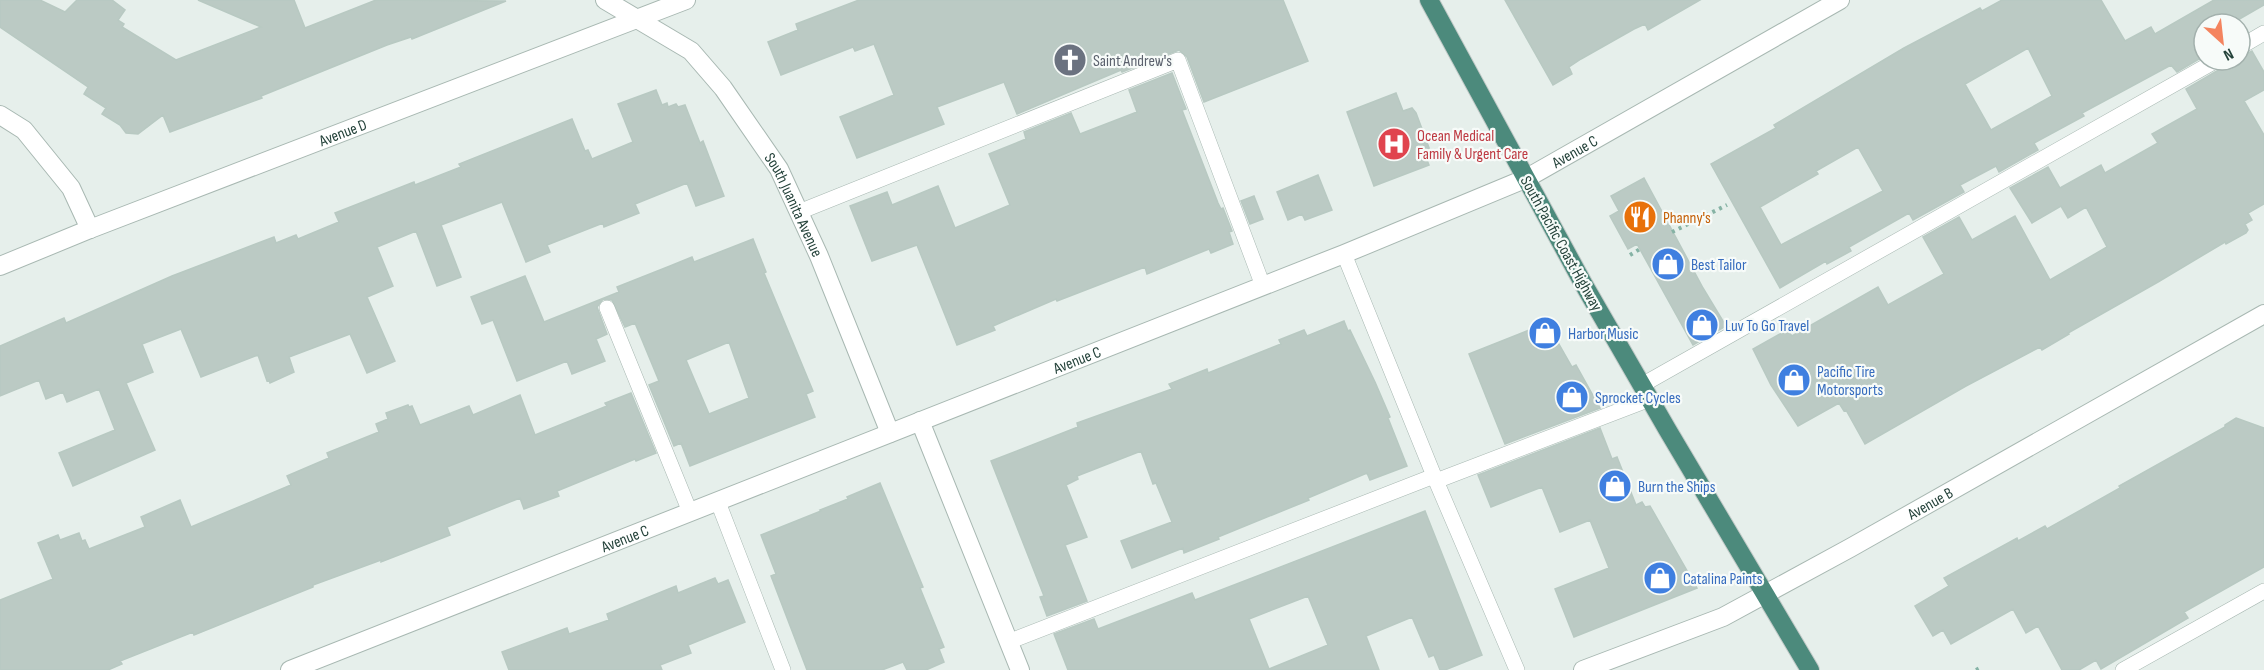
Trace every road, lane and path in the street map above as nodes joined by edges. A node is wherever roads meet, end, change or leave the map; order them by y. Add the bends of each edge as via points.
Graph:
1 (605, 0) edge
2 (686, 0) edge
3 (1429, 0) edge
4 (1840, 0) edge
5 (638, 19) junction
6 (2196, 72) edge
7 (0, 115) edge
8 (1527, 178) junction
9 (1727, 205) dead end
10 (799, 212) junction
11 (90, 229) junction
12 (1672, 232) dead end
13 (1640, 249) dead end
14 (1344, 254) junction
15 (1630, 255) dead end
16 (0, 266) edge
17 (1263, 286) junction
18 (608, 308) dead end
19 (2264, 314) edge
20 (1646, 392) junction
21 (920, 421) junction
22 (890, 433) junction
23 (1435, 479) junction
24 (718, 501) junction
25 (690, 512) junction
26 (2264, 591) edge
27 (1766, 593) junction
28 (1008, 642) junction
29 (290, 670) edge
30 (783, 670) edge
31 (1020, 670) edge
32 (1516, 670) edge
33 (1583, 670) edge
34 (1810, 670) edge
35 (2123, 670) edge

1 - 5 street, South Juanita Avenue
2 - 5 street, Avenue D
3 - 8 highway, South Pacific Coast Highway
4 - 8 street, Avenue C
5 - 10 street, South Juanita Avenue via 691,51 723,88 779,169
5 - 11 street, Avenue D
6 - 20 lane
7 - 11 street via 24,130 71,188
8 - 14 street, Avenue C
8 - 20 highway, South Pacific Coast Highway
9 - 12 path
10 - 17 lane via 1179,60
10 - 22 street, South Juanita Avenue
11 - 16 street, Avenue D
13 - 15 path
14 - 17 street, Avenue C
14 - 23 lane
17 - 21 street, Avenue C
18 - 25 lane
19 - 27 street, Avenue B
20 - 23 lane
20 - 27 highway, South Pacific Coast Highway
21 - 22 street, Avenue C
21 - 28 street
22 - 24 street, Avenue C
23 - 28 lane
23 - 32 lane
24 - 25 street, Avenue C
24 - 30 lane
25 - 29 street, Avenue C
26 - 35 lane
27 - 33 street, Avenue B via 1723,617
27 - 34 highway, South Pacific Coast Highway
28 - 31 street

